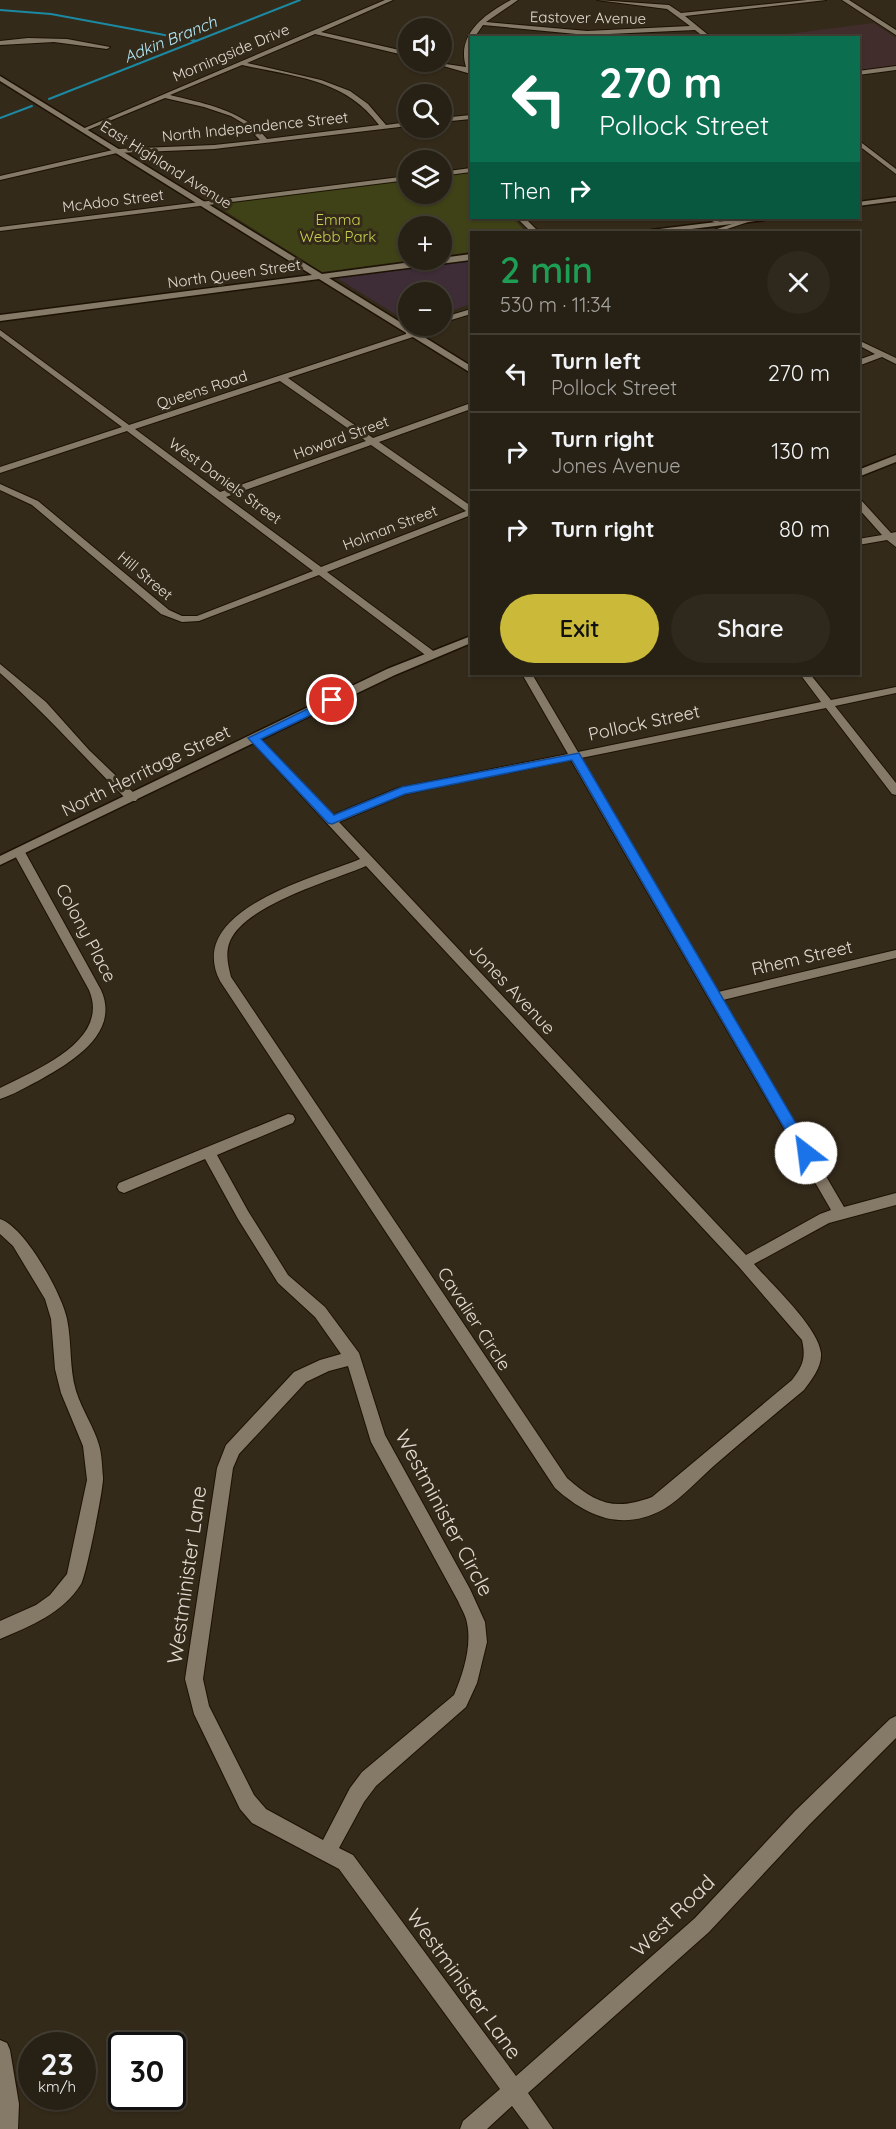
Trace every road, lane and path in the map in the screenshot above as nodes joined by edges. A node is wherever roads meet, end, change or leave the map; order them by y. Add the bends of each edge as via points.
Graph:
1 (390, 0) edge
2 (515, 0) edge
3 (600, 0) edge
4 (823, 0) edge
5 (845, 0) edge
6 (681, 15) junction
7 (480, 23) junction
8 (696, 28) junction
9 (315, 32) junction
10 (896, 33) edge
11 (588, 35) edge
12 (474, 36) edge
13 (706, 36) edge
14 (0, 43) edge
15 (470, 43) edge
16 (107, 47) dead end
17 (398, 52) edge
18 (241, 63) junction
19 (452, 66) edge
20 (896, 68) edge
21 (470, 71) edge
22 (860, 73) edge
23 (0, 78) edge
24 (16, 88) junction
25 (0, 91) edge
26 (165, 96) junction
27 (470, 117) edge
28 (452, 119) edge
29 (398, 125) edge
30 (384, 127) junction
31 (83, 130) junction
32 (265, 141) junction
33 (860, 144) edge
34 (117, 151) junction
35 (470, 170) edge
36 (896, 172) edge
37 (452, 173) edge
38 (0, 178) edge
39 (398, 179) edge
40 (896, 199) edge
41 (203, 203) junction
42 (860, 204) edge
43 (522, 219) edge
44 (753, 219) joint
45 (0, 229) edge
46 (534, 231) edge
47 (659, 231) edge
48 (715, 231) edge
49 (470, 257) edge
50 (318, 276) junction
51 (470, 311) edge
52 (452, 317) edge
53 (0, 318) edge
54 (398, 325) edge
55 (0, 332) edge
56 (402, 336) edge
57 (416, 336) edge
58 (860, 343) edge
59 (882, 354) junction
60 (896, 361) edge
61 (860, 362) edge
62 (470, 369) edge
63 (282, 378) junction
64 (470, 406) edge
65 (128, 428) junction
66 (371, 441) junction
67 (896, 458) edge
68 (0, 470) edge
69 (860, 473) edge
70 (0, 487) edge
71 (219, 496) junction
72 (860, 504) edge
73 (470, 510) edge
74 (470, 511) edge
75 (894, 539) edge
76 (860, 542) edge
77 (320, 571) junction
78 (470, 639) edge
79 (432, 655) junction
80 (0, 667) edge
81 (527, 675) edge
82 (806, 675) edge
83 (896, 690) edge
84 (828, 704) junction
85 (254, 738) junction
86 (575, 755) junction
87 (896, 792) edge
88 (132, 798) junction
89 (332, 820) junction
90 (19, 852) junction
91 (0, 861) edge
92 (367, 861) junction
93 (896, 954) edge
94 (716, 997) junction
95 (0, 1094) edge
96 (288, 1119) dead end
97 (208, 1152) junction
98 (124, 1186) dead end
99 (896, 1199) edge
100 (841, 1214) junction
101 (0, 1225) edge
102 (744, 1263) junction
103 (353, 1358) junction
104 (0, 1630) edge
105 (896, 1725) edge
106 (327, 1852) junction
107 (0, 2050) edge
108 (515, 2091) junction
109 (7, 2129) edge
110 (471, 2129) edge
111 (542, 2129) edge

1 - 9 street, Morningside Drive
2 - 7 street
3 - 6 street via 662,6
4 - 6 street
5 - 10 street
6 - 8 street
7 - 11 street, Eastover Avenue
7 - 12 street
8 - 11 street, Eastover Avenue
8 - 13 street
9 - 17 street
9 - 18 street, Morningside Drive
14 - 16 street via 51,38
15 - 21 street via 466,51
18 - 26 street, Morningside Drive
18 - 30 street via 350,93
19 - 21 street
20 - 22 street
23 - 24 street, East Highland Avenue
24 - 25 street
24 - 31 street, East Highland Avenue
26 - 31 street, Morningside Drive
26 - 32 street via 235,115 252,125
27 - 28 street
29 - 30 street, North Independence Street
30 - 32 street, North Independence Street
31 - 34 street, East Highland Avenue
32 - 34 street, North Independence Street
33 - 36 street
34 - 38 street, North Independence Street via 10,172
34 - 41 street, East Highland Avenue
35 - 37 street
39 - 41 street, McAdoo Street
40 - 42 street
41 - 45 street, McAdoo Street
41 - 50 street, East Highland Avenue
43 - 46 street
44 - 47 street
44 - 48 street
49 - 50 street, North Queen Street
50 - 53 street, North Queen Street
50 - 54 street, East Highland Avenue
51 - 52 street
55 - 65 street, West Daniels Street
56 - 63 street, Queens Road
57 - 62 street, East Highland Avenue
58 - 59 street
59 - 60 street
59 - 61 street
63 - 65 street, Queens Road
63 - 66 street
64 - 66 street, Howard Street
65 - 68 street, Queens Road
65 - 71 street, West Daniels Street
66 - 71 street, Howard Street
66 - 73 street
67 - 69 street
70 - 77 street, Hill Street via 35,503 165,612 180,620 205,616
71 - 77 street, West Daniels Street
72 - 75 street
74 - 77 street, Holman Street
75 - 76 street
77 - 79 street, West Daniels Street
78 - 79 street, North Herritage Street
79 - 85 street, North Herritage Street
80 - 88 street via 42,704
81 - 86 street
82 - 84 street
83 - 84 street, Pollock Street
84 - 86 street, Pollock Street
84 - 87 street
85 - 88 street, North Herritage Street
85 - 89 street, Jones Avenue
86 - 89 street, Pollock Street via 402,791
86 - 94 street
88 - 90 street, North Herritage Street
89 - 92 street, Jones Avenue
90 - 91 street, North Herritage Street
90 - 95 street, Colony Place via 98,996 100,1008 94,1028 81,1047
92 - 102 street, Jones Avenue
92 - 102 street, Cavalier Circle via 246,914 226,935 220,957 225,978 543,1458 561,1483 594,1509 608,1513 638,1511 658,1503 798,1385 810,1369 813,1354 809,1337
93 - 94 street, Rhem Street
94 - 100 street
96 - 97 street
97 - 98 street
97 - 103 street via 283,1279 320,1312
99 - 100 street
100 - 102 street via 825,1218
101 - 104 street via 18,1242 52,1297 59,1319 63,1370 91,1446 95,1480 75,1578 49,1606
103 - 106 street, Westminister Circle via 377,1437 464,1595 476,1622 478,1642 460,1701 369,1779
103 - 106 street, Westminister Lane via 300,1377 232,1450 225,1468 194,1679 200,1708 247,1802 259,1816
105 - 108 street, West Road via 702,1925
106 - 108 street, Westminister Lane via 346,1862
107 - 109 street via 8,2104
108 - 110 street, West Road
108 - 111 street, Westminister Lane

